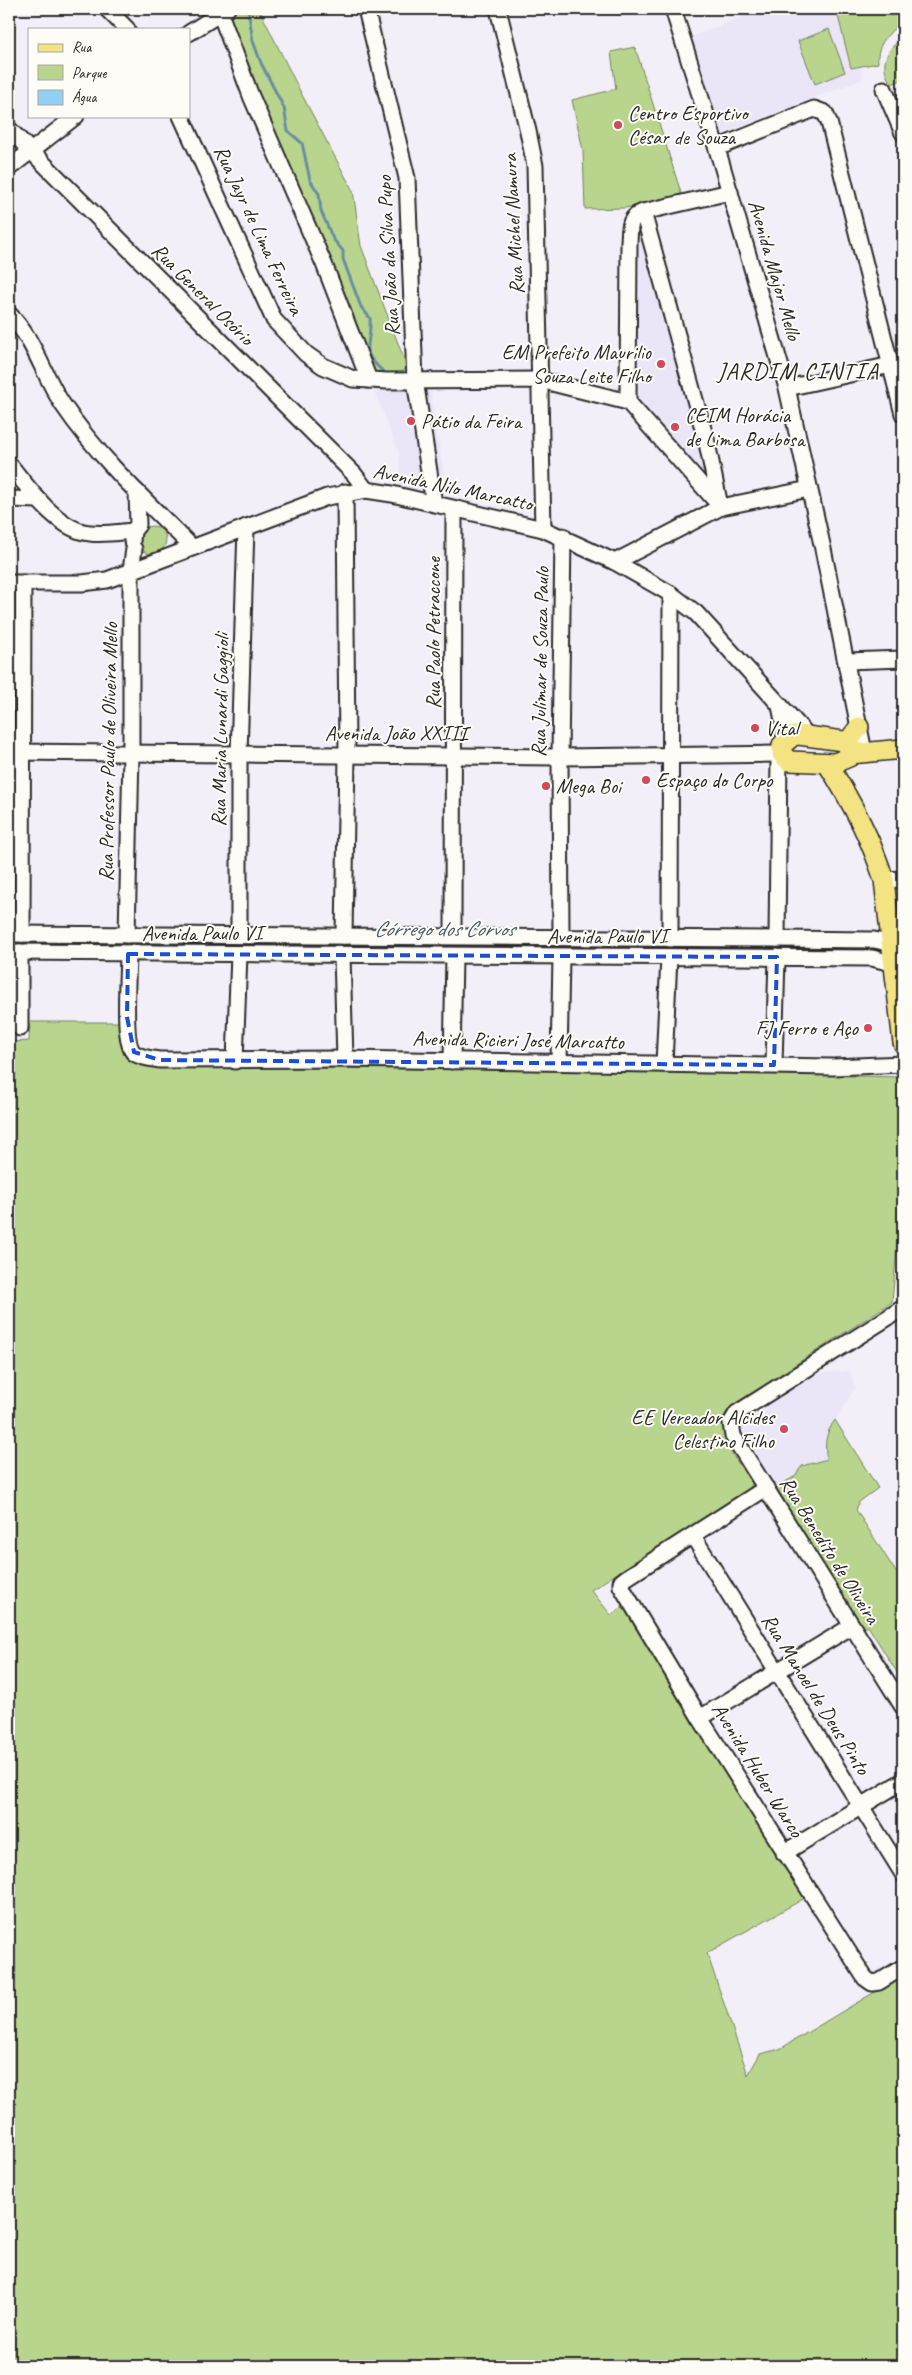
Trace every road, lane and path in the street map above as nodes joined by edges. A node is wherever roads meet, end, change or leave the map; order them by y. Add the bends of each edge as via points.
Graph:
1 (107, 9) edge
2 (366, 9) edge
3 (498, 9) edge
4 (673, 9) edge
5 (223, 11) edge
6 (126, 28) edge
7 (190, 32) edge
8 (903, 99) edge
9 (903, 105) edge
10 (73, 118) edge
11 (183, 118) edge
12 (901, 127) edge
13 (9, 129) edge
14 (717, 148) junction
15 (32, 151) junction
16 (9, 168) edge
17 (730, 192) junction
18 (643, 212) junction
19 (9, 314) edge
20 (890, 364) junction
21 (369, 380) junction
22 (415, 380) junction
23 (540, 380) junction
24 (787, 388) junction
25 (628, 402) junction
26 (903, 414) edge
27 (9, 464) edge
28 (809, 489) junction
29 (366, 490) junction
30 (137, 492) junction
31 (346, 492) junction
32 (9, 499) edge
33 (40, 500) junction
34 (434, 504) junction
35 (721, 507) junction
36 (454, 509) junction
37 (166, 520) junction
38 (246, 527) junction
39 (135, 528) junction
40 (543, 529) junction
41 (563, 536) junction
42 (192, 546) junction
43 (614, 562) junction
44 (138, 568) junction
45 (16, 583) edge
46 (671, 594) junction
47 (903, 659) edge
48 (847, 661) junction
49 (780, 706) junction
50 (859, 727) joint
51 (809, 737) junction
52 (903, 749) edge
53 (782, 750) junction
54 (16, 752) edge
55 (131, 753) junction
56 (239, 755) junction
57 (346, 755) junction
58 (846, 755) junction
59 (455, 756) junction
60 (670, 756) junction
61 (560, 757) junction
62 (903, 879) edge
63 (884, 880) junction
64 (15, 934) edge
65 (239, 934) junction
66 (127, 935) junction
67 (344, 936) junction
68 (453, 936) junction
69 (561, 937) junction
70 (670, 939) junction
71 (777, 939) junction
72 (897, 945) edge
73 (14, 952) edge
74 (128, 954) junction
75 (239, 954) junction
76 (342, 955) junction
77 (454, 956) junction
78 (561, 957) junction
79 (669, 957) junction
80 (778, 957) junction
81 (898, 965) edge
82 (20, 1028) dead end
83 (903, 1043) edge
84 (345, 1059) junction
85 (235, 1061) junction
86 (452, 1061) junction
87 (559, 1062) junction
88 (664, 1064) junction
89 (903, 1064) edge
90 (774, 1065) junction
91 (903, 1308) edge
92 (766, 1488) junction
93 (693, 1536) junction
94 (852, 1626) junction
95 (778, 1671) junction
96 (903, 1707) edge
97 (700, 1718) junction
98 (903, 1781) edge
99 (861, 1807) junction
100 (784, 1852) junction
101 (903, 1874) edge
102 (903, 1968) edge

1 - 6 street
2 - 22 street, Rua João da Silva Pupo via 407,178
3 - 23 street, Rua Michel Namura via 533,153
4 - 14 street, Avenida Major Mello
5 - 7 street
5 - 21 street via 251,96 324,264
8 - 12 street via 884,90
9 - 12 street
10 - 15 street
11 - 21 street, Rua Jayr de Lima Ferreira via 274,320 306,354 323,366 353,379
13 - 15 street, Rua General Osório
14 - 17 street, Avenida Major Mello
14 - 20 street via 814,109 825,114
15 - 16 street
15 - 29 street, Rua General Osório via 354,474
17 - 18 street
17 - 24 street, Avenida Major Mello
18 - 25 street via 632,219 629,236
18 - 35 street via 707,443
19 - 30 street via 26,334 62,404 89,440
20 - 24 street
20 - 26 street
21 - 22 street, Rua Jayr de Lima Ferreira
22 - 23 street, Rua Jayr de Lima Ferreira
22 - 34 street, Rua João da Silva Pupo
23 - 25 street, Rua Jayr de Lima Ferreira
23 - 40 street, Rua Michel Namura
24 - 28 street, Avenida Major Mello
25 - 35 street
27 - 33 street
28 - 35 street
28 - 48 street, Avenida Major Mello
29 - 31 street, Avenida Nilo Marcatto
29 - 34 street, Avenida Nilo Marcatto
30 - 37 street
30 - 39 street, Rua Professor Paulo de Oliveira Mello
31 - 38 street, Avenida Nilo Marcatto
31 - 57 street
32 - 33 street
33 - 39 street via 67,526 78,531 90,533
34 - 36 street, Avenida Nilo Marcatto
35 - 43 street
36 - 40 street, Avenida Nilo Marcatto
36 - 59 street, Rua Paolo Petraccone
37 - 39 street via 150,520
37 - 42 street
38 - 42 street, Avenida Nilo Marcatto
38 - 56 street, Rua Maria Lunardi Gaggioli
39 - 44 street, Rua Professor Paulo de Oliveira Mello
40 - 41 street, Avenida Nilo Marcatto
41 - 43 street, Avenida Nilo Marcatto
41 - 61 street, Rua Julimar de Souza Paulo
42 - 44 street, Avenida Nilo Marcatto
43 - 46 street, Avenida Nilo Marcatto
44 - 45 street, Avenida Nilo Marcatto via 95,582
44 - 55 street, Rua Professor Paulo de Oliveira Mello
45 - 54 street
46 - 49 street, Avenida Nilo Marcatto via 696,613
46 - 60 street
47 - 48 street
48 - 50 street, Avenida Major Mello
49 - 51 street, Avenida Nilo Marcatto
49 - 53 street via 784,730
50 - 58 main road
51 - 53 main road, Avenida João XXIII via 793,736
51 - 58 main road, Avenida João XXIII
52 - 58 main road, Avenida João XXIII
53 - 58 main road, Avenida João XXIII via 789,761
53 - 60 street, Avenida João XXIII
53 - 71 street
54 - 55 street, Avenida João XXIII
54 - 64 street
55 - 56 street, Avenida João XXIII
55 - 66 street, Rua Professor Paulo de Oliveira Mello
56 - 57 street, Avenida João XXIII
56 - 65 street, Rua Maria Lunardi Gaggioli
57 - 59 street, Avenida João XXIII
57 - 67 street
58 - 63 main road via 849,798
59 - 61 street, Avenida João XXIII
59 - 68 street, Rua Paolo Petraccone
60 - 61 street, Avenida João XXIII
60 - 70 street
61 - 69 street, Rua Julimar de Souza Paulo
62 - 63 street
63 - 72 main road
64 - 66 street, Avenida Paulo VI
65 - 66 street, Avenida Paulo VI
65 - 67 street, Avenida Paulo VI
67 - 68 street, Avenida Paulo VI
68 - 69 street, Avenida Paulo VI
69 - 70 street, Avenida Paulo VI
70 - 71 street, Avenida Paulo VI
71 - 72 street, Avenida Paulo VI via 874,940
72 - 81 main road
73 - 74 street, Avenida Paulo VI
73 - 82 street
74 - 75 street, Avenida Paulo VI
74 - 85 street, Avenida Ricieri José Marcatto via 128,1036 134,1052 160,1060
75 - 76 street, Avenida Paulo VI
75 - 85 street
76 - 77 street, Avenida Paulo VI
76 - 84 street
77 - 78 street, Avenida Paulo VI
77 - 86 street
78 - 79 street, Avenida Paulo VI
78 - 87 street
79 - 80 street, Avenida Paulo VI
79 - 88 street
80 - 81 street, Avenida Paulo VI via 872,958
80 - 90 street
81 - 83 main road
84 - 85 street, Avenida Ricieri José Marcatto
84 - 86 street, Avenida Ricieri José Marcatto
86 - 87 street, Avenida Ricieri José Marcatto
87 - 88 street, Avenida Ricieri José Marcatto
88 - 90 street, Avenida Ricieri José Marcatto
89 - 90 street, Avenida Ricieri José Marcatto via 842,1067
91 - 92 street, Rua Benedito de Oliveira via 737,1413 731,1424 733,1436
92 - 93 street
92 - 94 street, Rua Benedito de Oliveira
93 - 95 street, Rua Manoel de Deus Pinto
93 - 97 street, Avenida Huber Warco via 621,1582 622,1591
94 - 95 street
94 - 96 street, Rua Benedito de Oliveira
95 - 97 street
95 - 99 street, Rua Manoel de Deus Pinto
97 - 100 street, Avenida Huber Warco
98 - 99 street
99 - 100 street
99 - 101 street, Rua Manoel de Deus Pinto
100 - 102 street, Avenida Huber Warco via 865,1978 872,1983 879,1982

